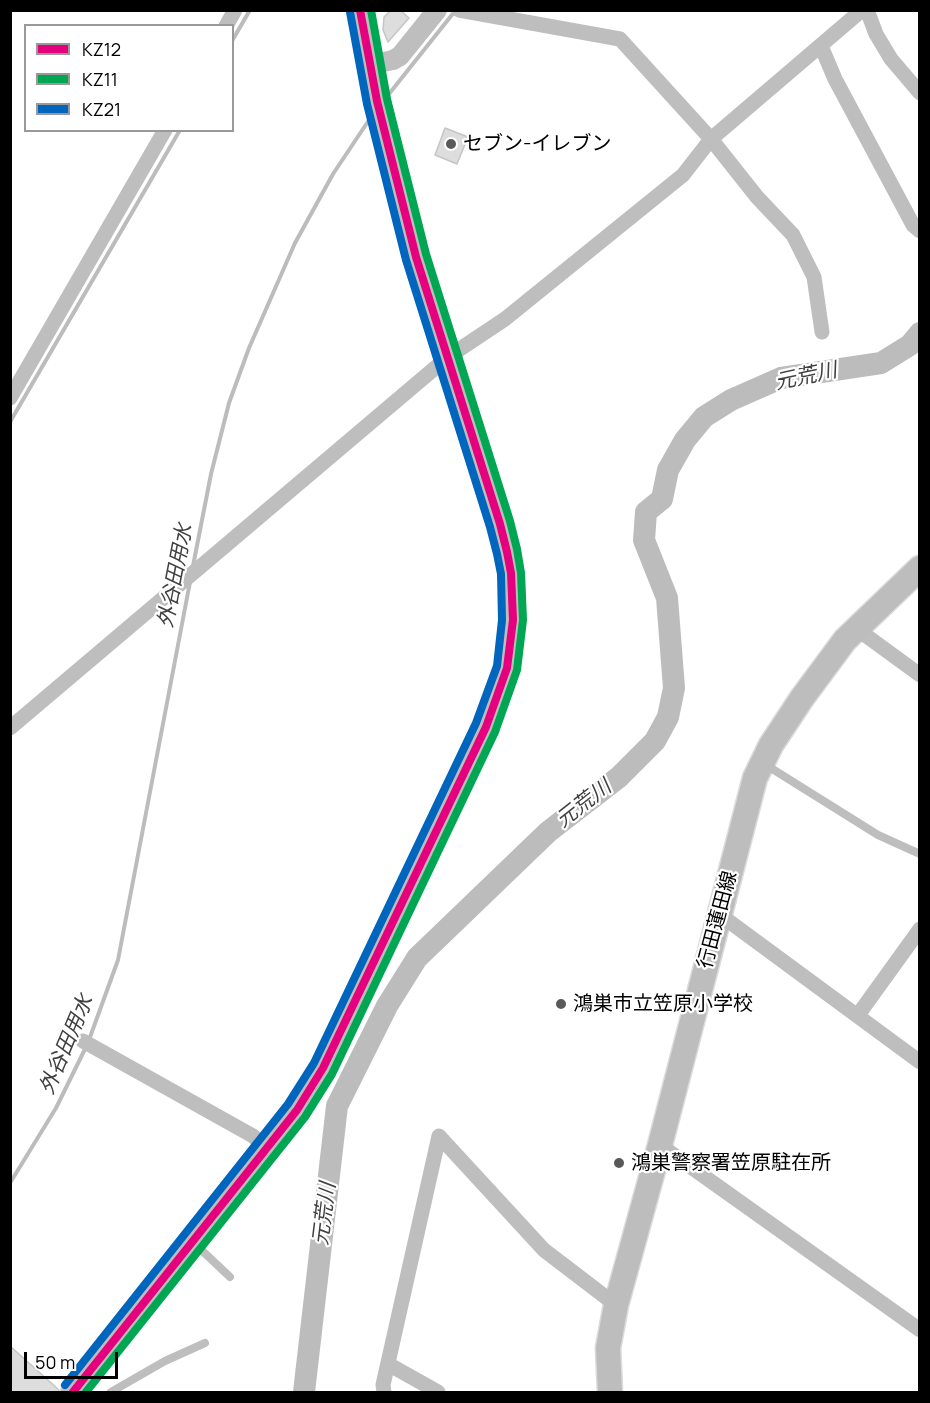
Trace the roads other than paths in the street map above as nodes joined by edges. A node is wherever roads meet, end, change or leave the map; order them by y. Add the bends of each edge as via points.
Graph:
1 (235, 10) edge
2 (360, 10) edge
3 (437, 10) edge
4 (459, 10) edge
5 (864, 10) edge
6 (227, 24) edge
7 (821, 46) junction
8 (369, 65) junction
9 (920, 93) edge
10 (164, 132) edge
11 (711, 139) junction
12 (920, 231) edge
13 (822, 332) dead end
14 (448, 357) junction
15 (10, 398) edge
16 (919, 570) edge
17 (857, 629) junction
18 (920, 675) edge
19 (10, 728) edge
20 (762, 763) junction
21 (920, 854) edge
22 (719, 914) junction
23 (920, 929) edge
24 (858, 1015) junction
25 (83, 1041) dead end
26 (920, 1062) edge
27 (660, 1145) junction
28 (267, 1149) junction
29 (193, 1242) junction
30 (230, 1277) dead end
31 (615, 1305) junction
32 (920, 1330) edge
33 (206, 1343) dead end
34 (388, 1364) junction
35 (73, 1392) edge
36 (111, 1392) edge
37 (384, 1392) edge
38 (438, 1392) edge
39 (609, 1392) edge

1 - 6 street
2 - 8 main road
3 - 8 street via 400,56
4 - 11 street via 620,39
5 - 7 street
5 - 9 street via 891,59
7 - 11 street
7 - 12 street via 913,225
8 - 14 main road via 416,257
10 - 15 street
11 - 13 street via 793,236 814,277
11 - 14 street via 683,174 504,319
14 - 19 street
14 - 28 main road via 500,524 511,573 513,620 507,669 486,727 323,1068
16 - 17 main road, 行田蓮田線
17 - 18 street
17 - 20 main road, 行田蓮田線 via 802,698
20 - 21 lane via 878,835
20 - 22 main road, 行田蓮田線
22 - 24 street
22 - 27 main road, 行田蓮田線
23 - 24 street
24 - 26 street
25 - 28 street via 253,1136
27 - 31 main road, 行田蓮田線
27 - 32 street
28 - 29 main road
29 - 30 lane
29 - 35 main road
31 - 34 street via 544,1250 439,1136
31 - 39 main road, 行田蓮田線 via 608,1348
33 - 36 lane
34 - 37 street
34 - 38 street

